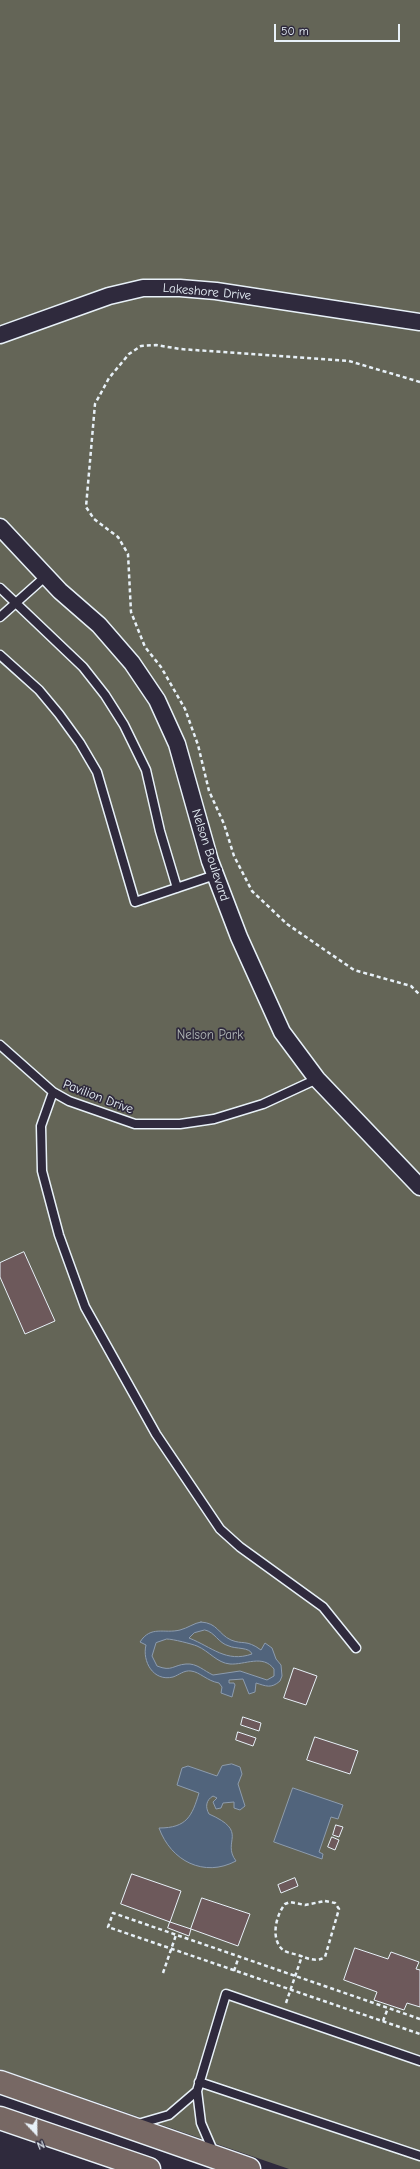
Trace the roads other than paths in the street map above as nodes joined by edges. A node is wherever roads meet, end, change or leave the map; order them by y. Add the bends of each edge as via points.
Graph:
1 (420, 322) edge
2 (0, 335) edge
3 (0, 527) edge
4 (46, 576) junction
5 (0, 588) edge
6 (16, 604) junction
7 (0, 617) edge
8 (0, 655) edge
9 (215, 875) junction
10 (177, 888) junction
11 (0, 1045) edge
12 (317, 1078) junction
13 (53, 1092) junction
14 (420, 1187) edge
15 (356, 1648) dead end
16 (420, 2061) edge
17 (0, 2082) edge
18 (198, 2087) junction
19 (0, 2118) edge
20 (127, 2127) junction
21 (420, 2156) edge
22 (217, 2158) junction
23 (149, 2169) edge
24 (249, 2169) edge

1 - 2 street, Lakeshore Drive via 216,291 143,288 109,296
3 - 4 street, Nelson Boulevard
4 - 6 lane
4 - 9 street, Nelson Boulevard via 99,625 132,663 157,700 177,744
5 - 6 lane
6 - 7 lane
6 - 10 lane via 83,667 106,695 124,725 146,770
8 - 10 lane via 39,690 59,714 97,772 135,902
9 - 10 lane
9 - 12 street, Nelson Boulevard via 239,938 282,1032
11 - 13 lane, Pavilion Drive
12 - 13 lane, Pavilion Drive via 263,1104 242,1111 214,1119 167,1125 135,1124 69,1101
12 - 14 street, Nelson Boulevard
13 - 15 lane via 41,1126 42,1170 59,1235 85,1307 156,1434 220,1529 240,1548 323,1608
16 - 18 lane via 226,1994
17 - 20 main road
18 - 20 lane via 169,2114
18 - 21 lane
18 - 22 lane via 201,2123
19 - 23 main road
20 - 22 main road
22 - 24 main road

